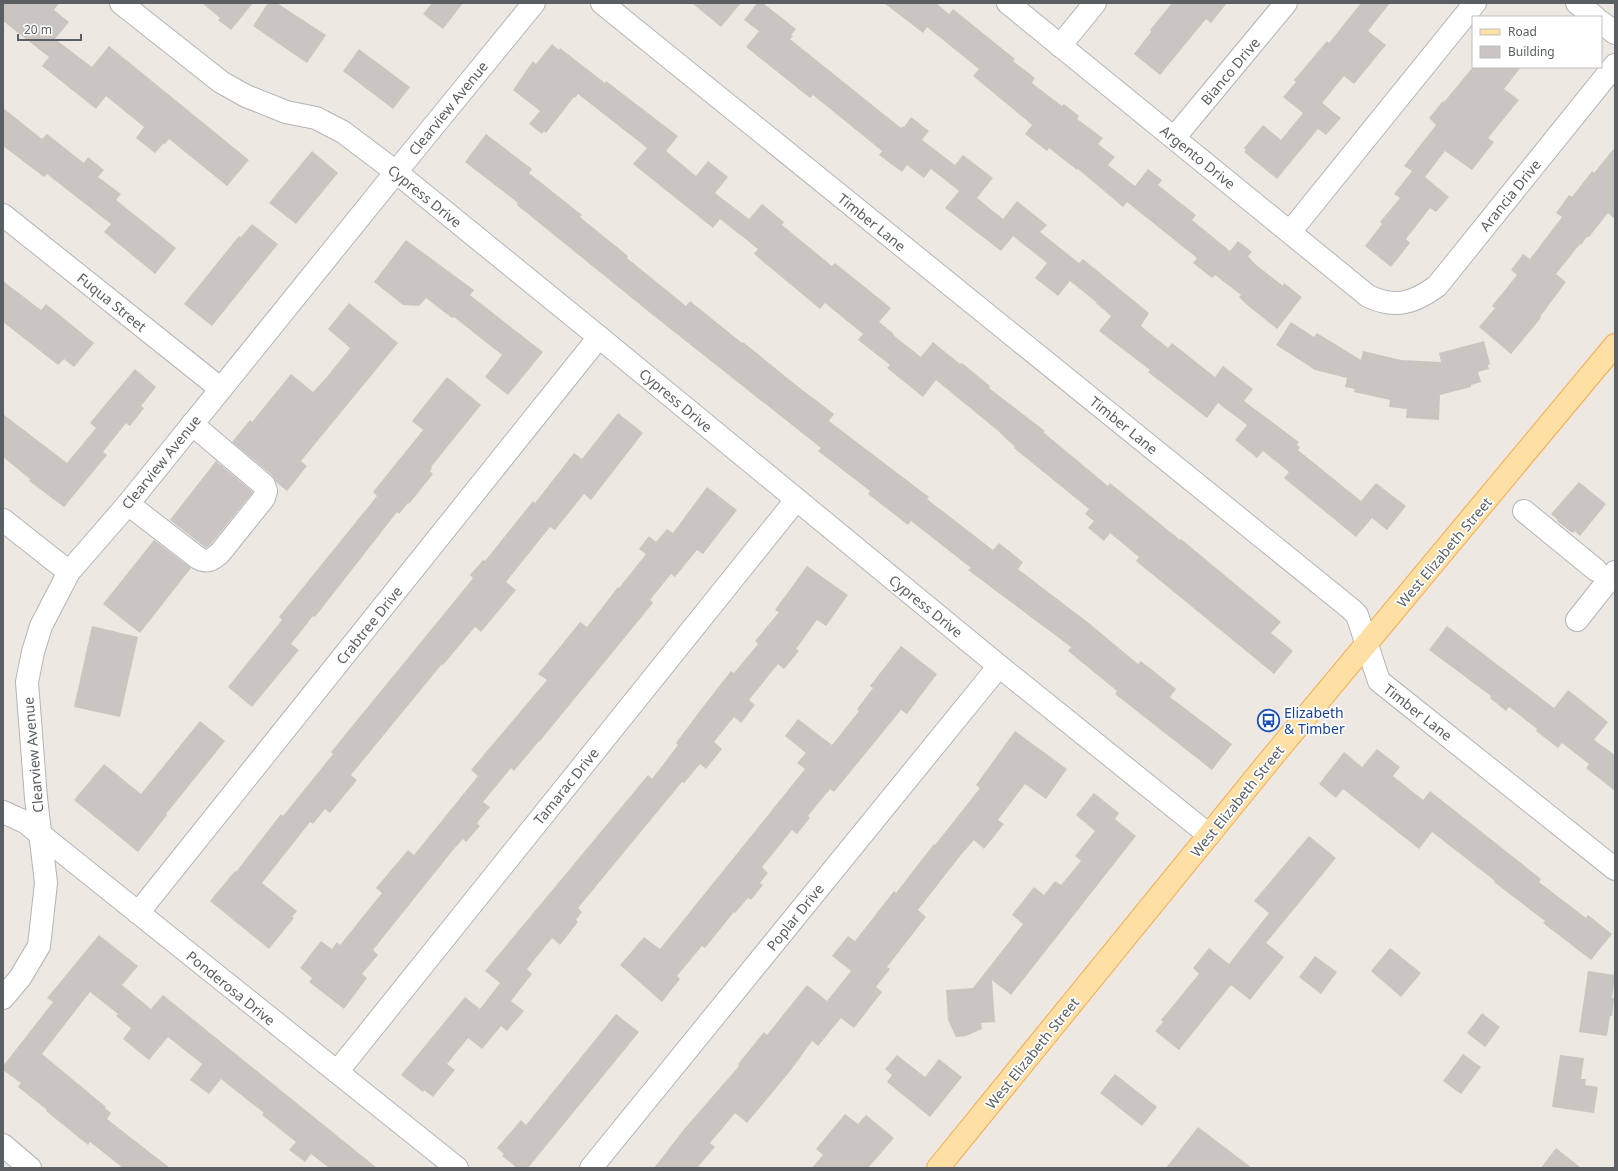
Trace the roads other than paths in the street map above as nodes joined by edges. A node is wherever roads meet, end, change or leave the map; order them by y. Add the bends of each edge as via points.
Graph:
1 (121, 3) edge
2 (534, 3) edge
3 (602, 3) edge
4 (1008, 3) edge
5 (1095, 3) edge
6 (1286, 3) edge
7 (1475, 3) edge
8 (1577, 3) edge
9 (1594, 16) edge
10 (1602, 23) edge
11 (1615, 33) edge
12 (1060, 46) junction
13 (1615, 65) edge
14 (1174, 138) junction
15 (396, 172) junction
16 (3, 215) edge
17 (1290, 232) junction
18 (1392, 303) joint
19 (599, 337) junction
20 (1615, 345) edge
21 (221, 389) junction
22 (192, 424) junction
23 (796, 500) junction
24 (128, 504) junction
25 (1524, 511) dead end
26 (3, 520) edge
27 (1605, 571) edge
28 (69, 572) junction
29 (1577, 620) dead end
30 (1367, 646) junction
31 (999, 666) junction
32 (3, 812) edge
33 (41, 835) junction
34 (1209, 835) junction
35 (1615, 868) edge
36 (138, 913) junction
37 (3, 998) edge
38 (337, 1072) junction
39 (3, 1145) edge
40 (30, 1168) edge
41 (457, 1168) edge
42 (591, 1168) edge
43 (938, 1168) edge

1 - 15 street, Cypress Drive via 221,82 246,96 286,112 316,118 337,128
2 - 15 street, Clearview Avenue
3 - 30 street, Timber Lane via 1351,609 1357,615
4 - 12 street, Argento Drive
5 - 12 street
6 - 14 street, Bianco Drive
7 - 17 street
8 - 9 street
10 - 11 street
12 - 14 street, Argento Drive
13 - 18 street, Arancia Drive via 1437,286 1422,297
14 - 17 street, Argento Drive
15 - 19 street, Cypress Drive
15 - 21 street, Clearview Avenue
16 - 21 street, Fuqua Street
17 - 18 street, Argento Drive via 1368,296
19 - 23 street, Cypress Drive
19 - 36 street, Crabtree Drive
20 - 30 main road, West Elizabeth Street
21 - 22 street, Clearview Avenue
22 - 24 street, Clearview Avenue
22 - 24 street via 264,485 266,491 264,498 220,553 213,560 205,562
23 - 31 street, Cypress Drive
23 - 38 street, Tamarac Drive
24 - 28 street, Clearview Avenue
25 - 27 street
26 - 28 street
27 - 29 street
28 - 33 street, Clearview Avenue via 41,626 27,682
30 - 34 main road, West Elizabeth Street
30 - 35 street, Timber Lane via 1379,681
31 - 34 street, Cypress Drive
31 - 42 street, Poplar Drive
32 - 33 street, Ponderosa Drive via 25,822
33 - 36 street, Ponderosa Drive
33 - 37 street, Clearview Avenue via 46,883 39,946 20,978
34 - 43 main road, West Elizabeth Street
36 - 38 street, Ponderosa Drive
38 - 41 street, Ponderosa Drive
39 - 40 street

